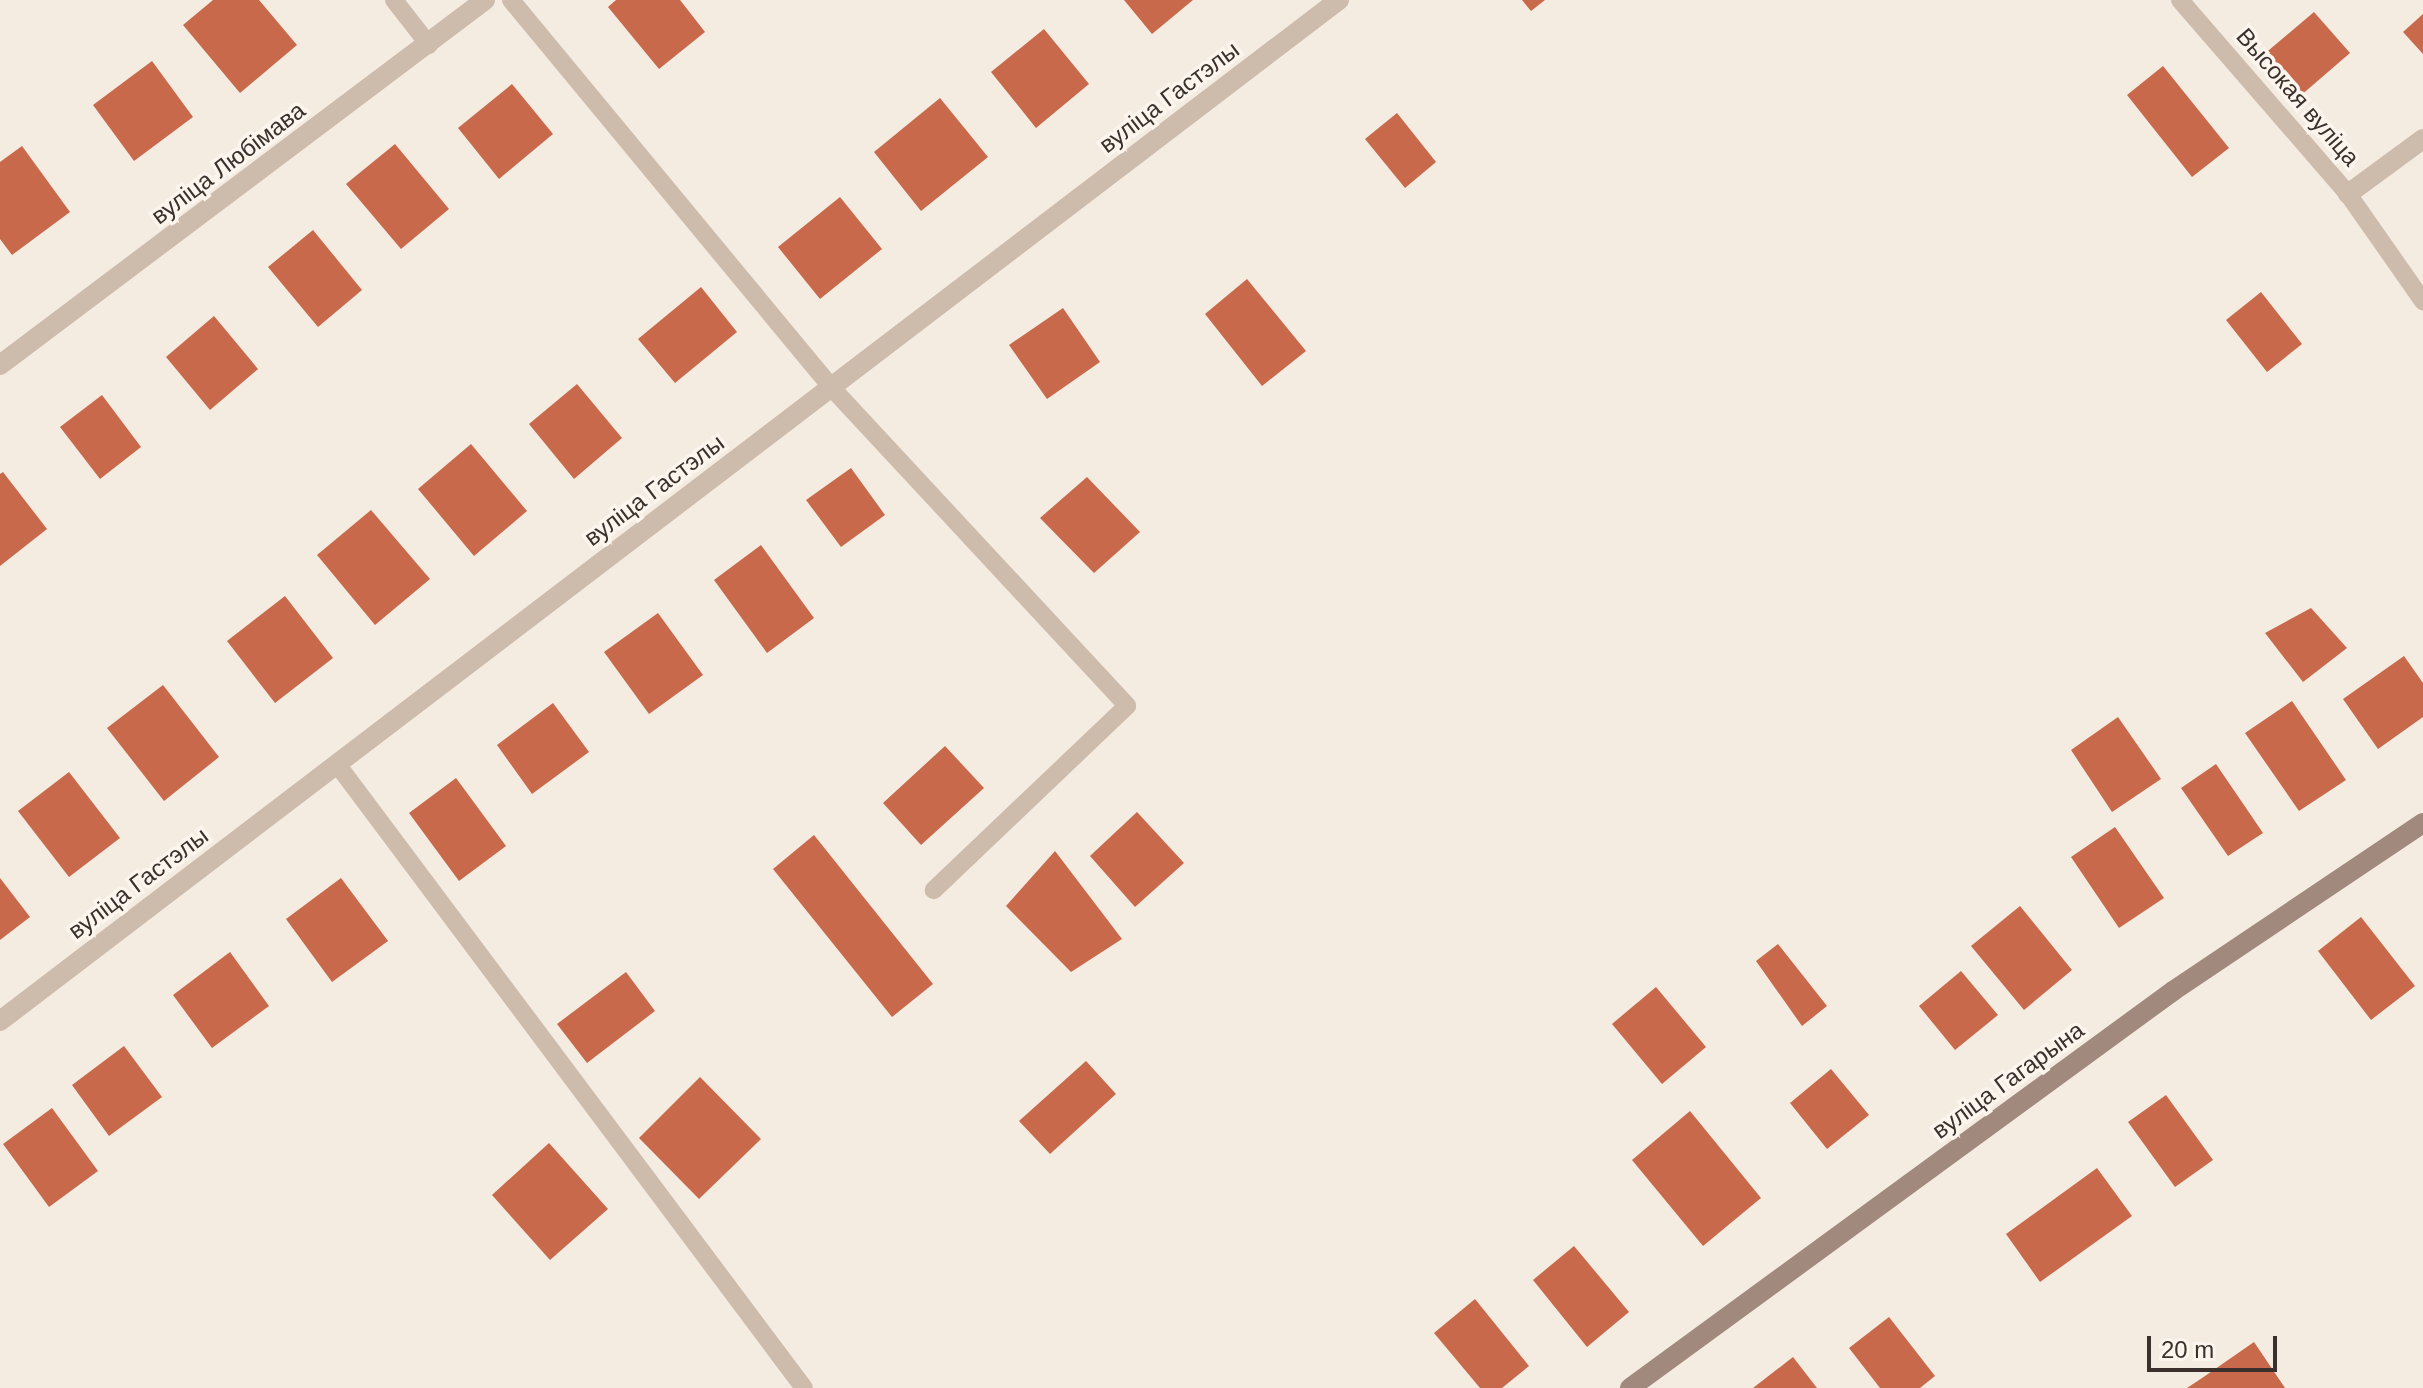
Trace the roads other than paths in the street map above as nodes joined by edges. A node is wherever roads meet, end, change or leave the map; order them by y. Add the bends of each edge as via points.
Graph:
1 (394, 0) edge
2 (485, 0) edge
3 (511, 0) edge
4 (1339, 0) edge
5 (2180, 0) edge
6 (429, 45) junction
7 (2423, 139) edge
8 (2348, 194) junction
9 (2423, 301) edge
10 (0, 365) edge
11 (831, 387) junction
12 (337, 764) junction
13 (2423, 823) edge
14 (934, 890) dead end
15 (0, 1021) edge
16 (804, 1388) edge
17 (1630, 1388) edge

1 - 6 lane
2 - 6 street, вуліца Любімава
3 - 11 lane
4 - 11 street, вуліца Гастэлы
5 - 8 lane, Высокая вуліца
6 - 10 street, вуліца Любімава
7 - 8 street, Высокая вуліца
8 - 9 lane
11 - 12 street, вуліца Гастэлы
11 - 14 lane via 1127,706
12 - 15 street, вуліца Гастэлы
12 - 16 lane
13 - 17 street, вуліца Гагарына via 2173,991

